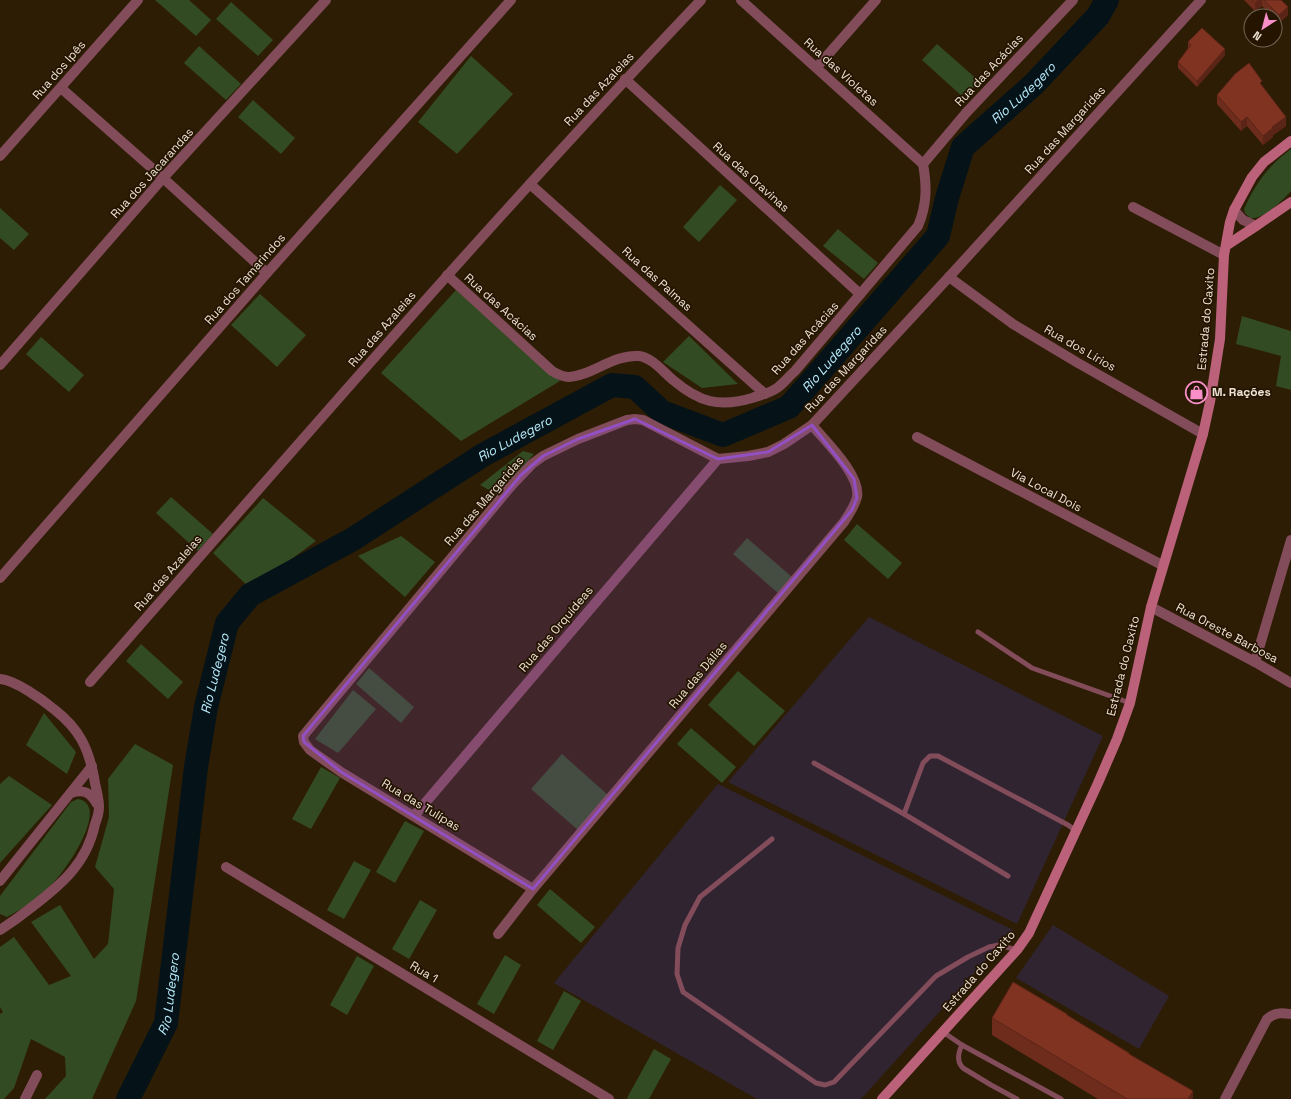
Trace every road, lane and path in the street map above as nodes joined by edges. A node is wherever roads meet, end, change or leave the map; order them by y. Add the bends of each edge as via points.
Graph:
1 (138, 0) edge
2 (326, 0) edge
3 (511, 0) edge
4 (701, 0) edge
5 (741, 0) edge
6 (876, 0) edge
7 (1073, 0) edge
8 (1201, 0) edge
9 (817, 67) junction
10 (625, 79) junction
11 (61, 88) junction
12 (1291, 141) edge
13 (0, 156) edge
14 (923, 164) junction
15 (164, 178) junction
16 (530, 184) junction
17 (1291, 202) edge
18 (1133, 207) dead end
19 (1234, 210) junction
20 (1256, 226) junction
21 (1227, 244) junction
22 (1224, 255) junction
23 (267, 273) junction
24 (447, 275) junction
25 (949, 278) junction
26 (860, 294) junction
27 (0, 365) edge
28 (765, 394) junction
29 (812, 425) junction
30 (1203, 434) junction
31 (917, 437) dead end
32 (718, 459) junction
33 (1291, 540) edge
34 (1162, 565) junction
35 (0, 578) edge
36 (1151, 608) junction
37 (978, 632) dead end
38 (1255, 662) junction
39 (0, 679) edge
40 (90, 682) dead end
41 (1291, 683) edge
42 (1130, 704) junction
43 (303, 736) joint
44 (814, 763) dead end
45 (92, 766) junction
46 (70, 793) junction
47 (99, 807) junction
48 (904, 814) junction
49 (414, 816) junction
50 (1076, 830) junction
51 (772, 839) dead end
52 (226, 867) dead end
53 (1008, 876) dead end
54 (0, 881) edge
55 (533, 889) junction
56 (2, 927) edge
57 (498, 934) dead end
58 (1017, 950) junction
59 (1291, 1014) edge
60 (943, 1032) junction
61 (962, 1045) junction
62 (37, 1075) dead end
63 (25, 1099) edge
64 (610, 1099) edge
65 (882, 1099) edge
66 (1017, 1099) edge
67 (1061, 1099) edge
68 (1225, 1099) edge

1 - 11 street, Rua dos Ipês
2 - 15 street, Rua dos Jacarandas
3 - 23 street, Rua dos Tamarindos
4 - 10 street, Rua das Azaleias
5 - 9 street, Rua das Violetas
6 - 9 street
7 - 14 street, Rua das Acácias via 966,113
8 - 25 street, Rua das Margaridas
9 - 14 street, Rua das Violetas
10 - 16 street, Rua das Azaleias
10 - 26 street, Rua das Oravinas
11 - 13 street, Rua dos Ipês
11 - 15 street
12 - 19 main road, Estrada do Caxito via 1264,162 1252,177
14 - 26 street, Rua das Acácias via 927,183 924,213 918,226
15 - 23 street
15 - 27 street, Rua dos Jacarandas
16 - 24 street, Rua das Azaleias
16 - 28 street, Rua das Palmas
17 - 20 main road
18 - 22 street
19 - 20 street via 1243,220
19 - 21 main road, Estrada do Caxito
20 - 21 main road
21 - 22 main road, Estrada do Caxito
22 - 30 main road, Estrada do Caxito via 1219,346
23 - 35 street, Rua dos Tamarindos
24 - 28 street, Rua das Acácias via 557,374 570,377 615,360 637,356 651,360 688,392 707,400 724,404
24 - 40 street, Rua das Azaleias
25 - 29 street, Rua das Margaridas
25 - 30 street, Rua dos Lírios via 1013,324
26 - 28 street, Rua das Acácias via 795,371 777,388
29 - 32 street, Rua das Margaridas via 768,452
29 - 55 street, Rua das Dálias via 854,479 857,498 852,510
30 - 34 main road, Estrada do Caxito
31 - 34 street, Via Local Dois
32 - 43 street, Rua das Margaridas via 656,426 635,419 578,439 543,456 512,485
32 - 49 street, Rua das Orquídeas
33 - 38 street
34 - 36 main road, Estrada do Caxito
36 - 38 street, Rua Oreste Barbosa
36 - 42 main road, Estrada do Caxito
37 - 42 lane via 1032,668
38 - 41 street, Rua Oreste Barbosa
39 - 45 street via 15,682 69,721 78,732
42 - 50 main road, Estrada do Caxito
43 - 49 street, Rua das Tulípas via 310,750 319,757
44 - 48 lane
45 - 46 street
45 - 47 street
46 - 47 street via 80,790 86,792
46 - 54 street
47 - 56 street via 89,845 71,875 56,889
48 - 50 lane via 923,763 930,756 938,756
48 - 53 lane
49 - 55 street, Rua das Tulípas
50 - 58 main road, Estrada do Caxito via 1029,933
51 - 58 lane via 700,896 685,925 678,948 677,974 683,992 816,1083 825,1086 834,1082 936,976 990,947
52 - 64 street, Rua 1
55 - 57 street, Rua das Dálias
58 - 60 main road, Estrada do Caxito
59 - 68 street via 1278,1012 1267,1019
60 - 61 lane
60 - 65 main road, Estrada do Caxito
61 - 66 lane via 958,1058 963,1068
61 - 67 lane
62 - 63 street

